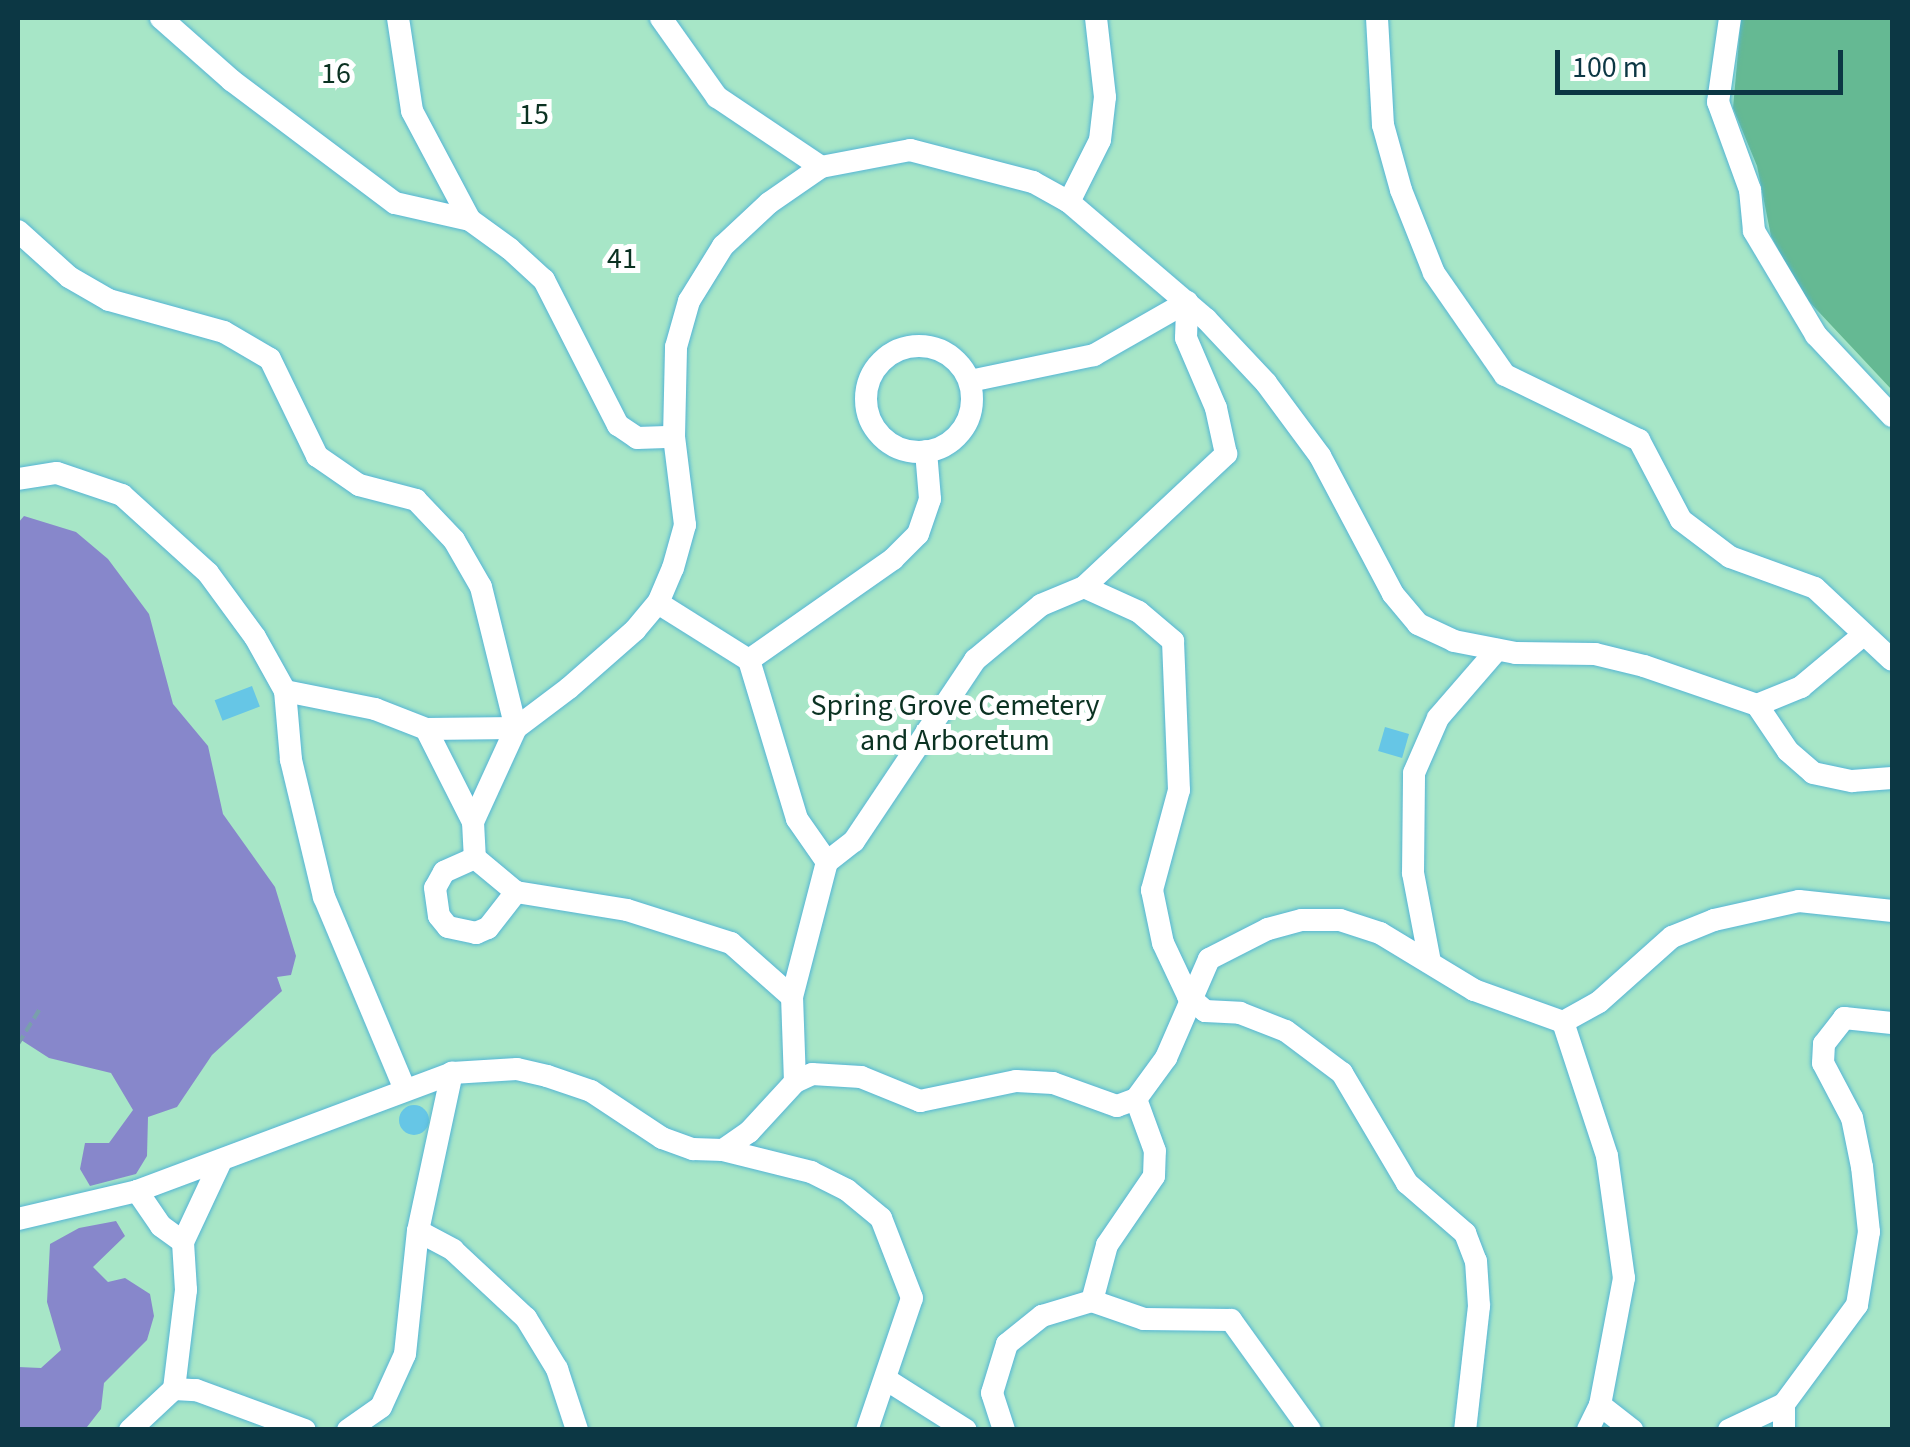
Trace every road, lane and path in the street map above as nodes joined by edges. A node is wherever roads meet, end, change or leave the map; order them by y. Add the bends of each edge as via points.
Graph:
1 (161, 18) edge
2 (398, 18) edge
3 (661, 18) edge
4 (1096, 18) edge
5 (1377, 18) edge
6 (1730, 18) edge
7 (821, 167) junction
8 (1069, 202) junction
9 (470, 220) junction
10 (18, 231) edge
11 (1187, 302) junction
12 (970, 381) junction
13 (1892, 416) edge
14 (674, 437) junction
15 (926, 451) junction
16 (18, 479) edge
17 (1084, 587) junction
18 (658, 603) junction
19 (1862, 636) junction
20 (1497, 650) junction
21 (748, 660) junction
22 (1892, 660) edge
23 (285, 691) junction
24 (1758, 705) junction
25 (516, 728) junction
26 (426, 729) junction
27 (1892, 778) edge
28 (472, 822) junction
29 (476, 858) junction
30 (828, 862) junction
31 (516, 892) junction
32 (1892, 911) edge
33 (1430, 962) junction
34 (792, 996) junction
35 (1188, 996) junction
36 (41, 1007) dead end
37 (1563, 1022) junction
38 (1892, 1024) edge
39 (18, 1044) edge
40 (452, 1073) junction
41 (795, 1082) junction
42 (404, 1087) junction
43 (1136, 1099) junction
44 (723, 1150) junction
45 (220, 1162) junction
46 (137, 1191) junction
47 (18, 1220) edge
48 (418, 1232) junction
49 (183, 1242) junction
50 (1092, 1301) junction
51 (887, 1380) junction
52 (174, 1389) junction
53 (1784, 1404) junction
54 (1600, 1405) junction
55 (1470, 1427) edge
56 (130, 1430) edge
57 (305, 1430) edge
58 (348, 1430) edge
59 (577, 1430) edge
60 (867, 1430) edge
61 (966, 1430) edge
62 (1004, 1430) edge
63 (1310, 1430) edge
64 (1588, 1430) edge
65 (1632, 1430) edge
66 (1729, 1430) edge
67 (1784, 1430) edge

1 - 9 street via 231,80 395,203
2 - 9 street via 412,112
3 - 7 street via 717,97
4 - 8 street via 1105,97 1100,140
5 - 19 street via 1384,125 1401,190 1434,273 1485,350 1505,375 1639,440 1681,520 1730,558 1815,588
6 - 13 street via 1718,102 1750,190 1754,231 1816,335
7 - 8 street via 910,150 1016,176
7 - 14 street via 768,202 723,246 689,301 676,348
8 - 11 street
9 - 14 street via 544,280 618,425 636,438
10 - 25 street via 69,277 108,300 224,332 270,359 317,456 359,485 416,500 454,540 482,587
11 - 12 street via 1094,355
11 - 17 street via 1186,338 1216,408 1226,454
11 - 20 street via 1266,383 1320,456 1393,594 1418,624
12 - 15 street via 963,430
12 - 15 street via 961,365 930,346 894,351 870,378 866,396 876,430 903,450
14 - 18 street via 685,525
15 - 21 street via 930,499 918,534 894,559
16 - 23 street via 80,478 122,495 162,526 220,589
17 - 30 street via 1040,606 975,660 854,841
17 - 35 street via 1162,625 1173,641 1179,790 1152,890 1162,943
18 - 21 street
18 - 25 street
19 - 22 street
19 - 24 street via 1801,687
20 - 24 street via 1595,654
20 - 33 street via 1438,718 1414,773 1413,873
21 - 30 street via 797,819
23 - 26 street via 375,709
23 - 42 street via 298,795 324,897
24 - 27 street via 1788,751 1813,773 1852,781
25 - 26 street
25 - 28 street
26 - 28 street
28 - 29 street
29 - 31 street
29 - 31 street via 444,872 435,888 439,916 448,927 476,933 488,928
30 - 34 street
31 - 34 street via 627,910 731,943
32 - 37 street via 1799,900 1714,920 1672,936 1599,1002
33 - 35 street via 1380,932 1340,920 1302,920 1209,959
33 - 37 street via 1474,990
34 - 41 street
35 - 43 street via 1166,1058
35 - 55 street via 1205,1011 1240,1013 1286,1030 1342,1073 1407,1183 1465,1232 1476,1261 1479,1306 1467,1372
36 - 39 path
37 - 54 street via 1592,1101 1620,1225 1624,1278
38 - 53 street via 1844,1018 1824,1044 1823,1063 1852,1118 1869,1232 1856,1305
40 - 42 street
40 - 44 street via 517,1069 547,1076 591,1091 662,1138
40 - 48 street
41 - 43 street via 834,1073 920,1101 1016,1082 1053,1083 1102,1105
41 - 44 street
42 - 45 street
43 - 50 street via 1155,1151 1154,1176 1107,1245
44 - 51 street via 810,1172 882,1218 912,1298
45 - 46 street
45 - 49 street
46 - 47 street
46 - 49 street via 160,1226
48 - 58 street via 406,1354 381,1407
48 - 59 street via 453,1250 526,1318 557,1369
49 - 52 street via 186,1290
50 - 62 street via 1042,1316 1007,1344 992,1393
50 - 63 street via 1144,1319 1231,1320
51 - 60 street
51 - 61 street
52 - 56 street
52 - 57 street via 196,1390
53 - 66 street
53 - 67 street
54 - 64 street
54 - 65 street

